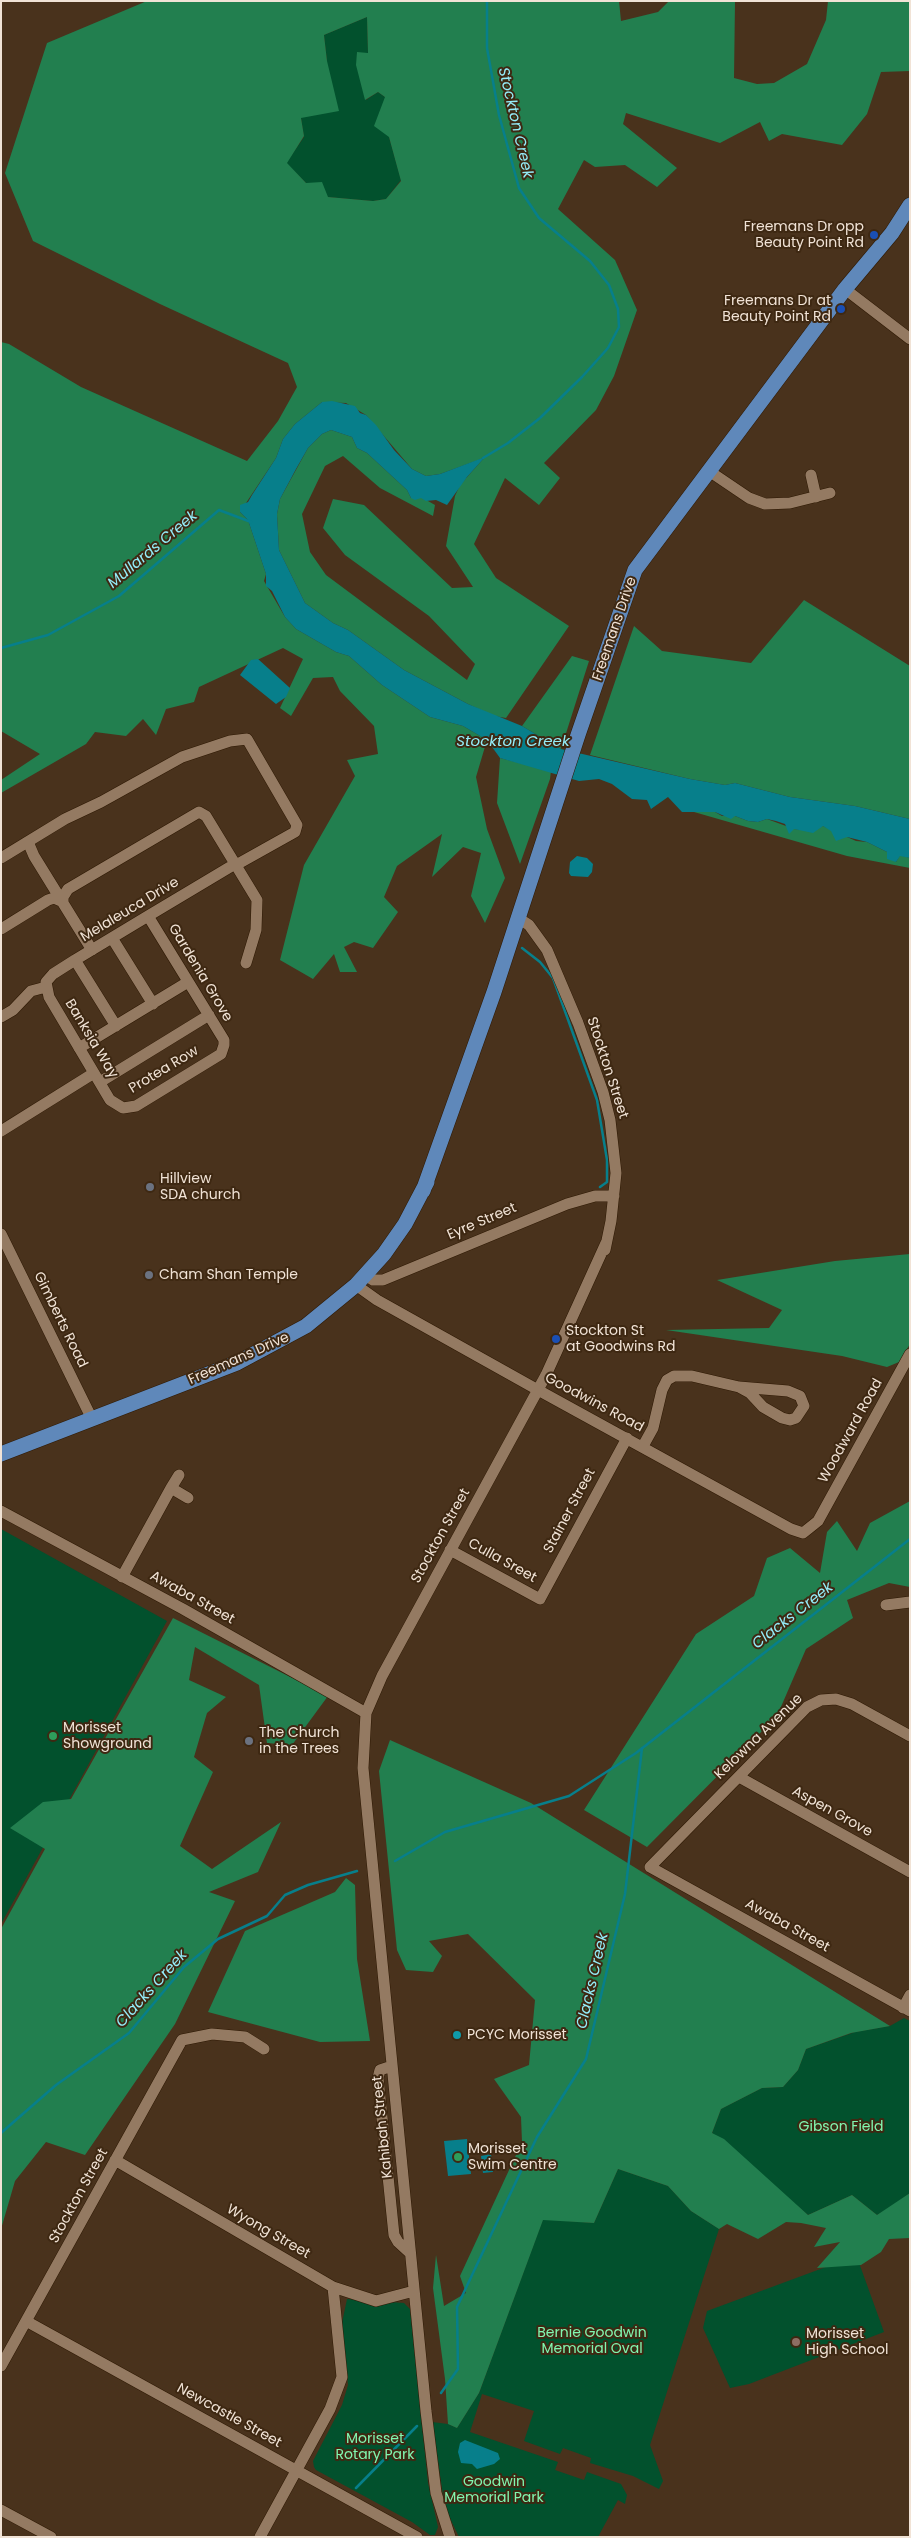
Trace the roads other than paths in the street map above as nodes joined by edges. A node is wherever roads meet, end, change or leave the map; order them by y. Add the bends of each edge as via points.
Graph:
1 (910, 201) edge
2 (910, 205) edge
3 (845, 289) junction
4 (910, 339) edge
5 (709, 472) junction
6 (812, 475) dead end
7 (830, 493) dead end
8 (816, 497) junction
9 (28, 842) junction
10 (1, 858) edge
11 (236, 864) junction
12 (63, 902) junction
13 (148, 916) junction
14 (518, 918) junction
15 (1, 929) edge
16 (112, 938) junction
17 (92, 950) junction
18 (76, 960) junction
19 (246, 963) dead end
20 (188, 982) junction
21 (46, 987) junction
22 (153, 1004) junction
23 (209, 1015) junction
24 (1, 1017) edge
25 (116, 1026) junction
26 (224, 1045) joint
27 (79, 1048) junction
28 (97, 1078) junction
29 (113, 1104) joint
30 (1, 1131) edge
31 (614, 1196) junction
32 (1, 1234) edge
33 (360, 1280) junction
34 (910, 1354) edge
35 (739, 1387) junction
36 (538, 1390) junction
37 (92, 1419) junction
38 (627, 1438) junction
39 (643, 1446) junction
40 (1, 1454) edge
41 (179, 1475) dead end
42 (171, 1488) junction
43 (188, 1498) dead end
44 (1, 1512) edge
45 (818, 1521) joint
46 (450, 1550) junction
47 (122, 1578) junction
48 (540, 1599) joint
49 (910, 1602) edge
50 (886, 1605) dead end
51 (366, 1712) junction
52 (910, 1736) edge
53 (739, 1777) junction
54 (650, 1867) joint
55 (910, 1872) edge
56 (910, 1995) edge
57 (906, 2009) edge
58 (264, 2048) dead end
59 (115, 2160) junction
60 (332, 2287) junction
61 (414, 2291) junction
62 (26, 2321) junction
63 (1, 2366) edge
64 (296, 2470) junction
65 (1, 2510) edge
66 (51, 2537) edge
67 (260, 2537) edge
68 (417, 2537) edge
69 (450, 2537) edge

1 - 3 main road, Freemans Drive via 860,263
2 - 3 main road, Freemans Drive via 892,233
3 - 4 street
3 - 5 main road, Freemans Drive
5 - 8 street via 749,498 765,504
5 - 14 main road, Freemans Drive via 635,570
6 - 8 street
7 - 8 street
9 - 10 street
9 - 11 street, Melaleuca Drive via 182,757 230,741 247,739 298,825 294,832
9 - 12 street
11 - 12 street via 206,816 199,812 68,889
11 - 13 street, Melaleuca Drive
11 - 19 street via 259,905 256,930
12 - 15 street via 54,898 48,900
12 - 17 street
13 - 16 street, Melaleuca Drive
13 - 20 street, Gardenia Grove
14 - 31 street, Stockton Street via 530,925 547,950 594,1063 610,1120 615,1153
14 - 33 main road, Freemans Drive via 458,1113 423,1190 394,1240
16 - 17 street, Melaleuca Drive
16 - 22 street
17 - 18 street, Melaleuca Drive
18 - 21 street, Melaleuca Drive via 53,974
18 - 25 street
20 - 22 street
20 - 23 street, Gardenia Grove
21 - 24 street via 31,991 13,1010
21 - 27 street, Banksia Way
22 - 25 street
23 - 26 street, Gardenia Grove
23 - 28 street
25 - 27 street
26 - 29 street, Protea Row via 221,1054 136,1106 123,1108
27 - 28 street, Banksia Way
28 - 29 street, Banksia Way
28 - 30 street
31 - 33 street, Eyre Street via 595,1196 567,1204 383,1280
31 - 36 street, Stockton Street via 606,1243 572,1323
32 - 37 street, Gimberts Road
33 - 36 street, Goodwins Road via 377,1300
33 - 37 main road, Freemans Drive via 306,1326 263,1351
34 - 45 street, Woodward Road
35 - 35 street via 794,1393 804,1401 804,1406 796,1418 782,1418
35 - 39 street via 692,1376 674,1376 667,1380 653,1428
36 - 38 street, Goodwins Road
36 - 46 street, Stockton Street
37 - 40 main road, Freemans Drive
38 - 39 street, Goodwins Road
38 - 48 street, Stainer Street
39 - 45 street, Goodwins Road via 791,1529 803,1533
41 - 42 street
42 - 43 street
42 - 47 street
44 - 47 street, Awaba Street
46 - 48 street, Culla Sreet
46 - 51 street, Stockton Street
47 - 51 street, Awaba Street
49 - 50 street
51 - 61 street, Kahibah Street via 363,1768
52 - 53 street, Kelowna Avenue via 852,1704 821,1700 807,1707
53 - 54 street, Kelowna Avenue
53 - 55 street, Aspen Grove
54 - 57 street, Awaba Street
56 - 57 street
58 - 59 street, Stockton Street via 237,2036 212,2034 182,2040
59 - 60 street, Wyong Street
59 - 62 street, Stockton Street
60 - 61 street, Wyong Street via 376,2301
60 - 64 street via 342,2378 330,2409
61 - 69 street, Kahibah Street via 436,2493
62 - 63 street, Stockton Street
62 - 64 street, Newcastle Street
64 - 67 street
64 - 68 street, Newcastle Street
65 - 66 street

